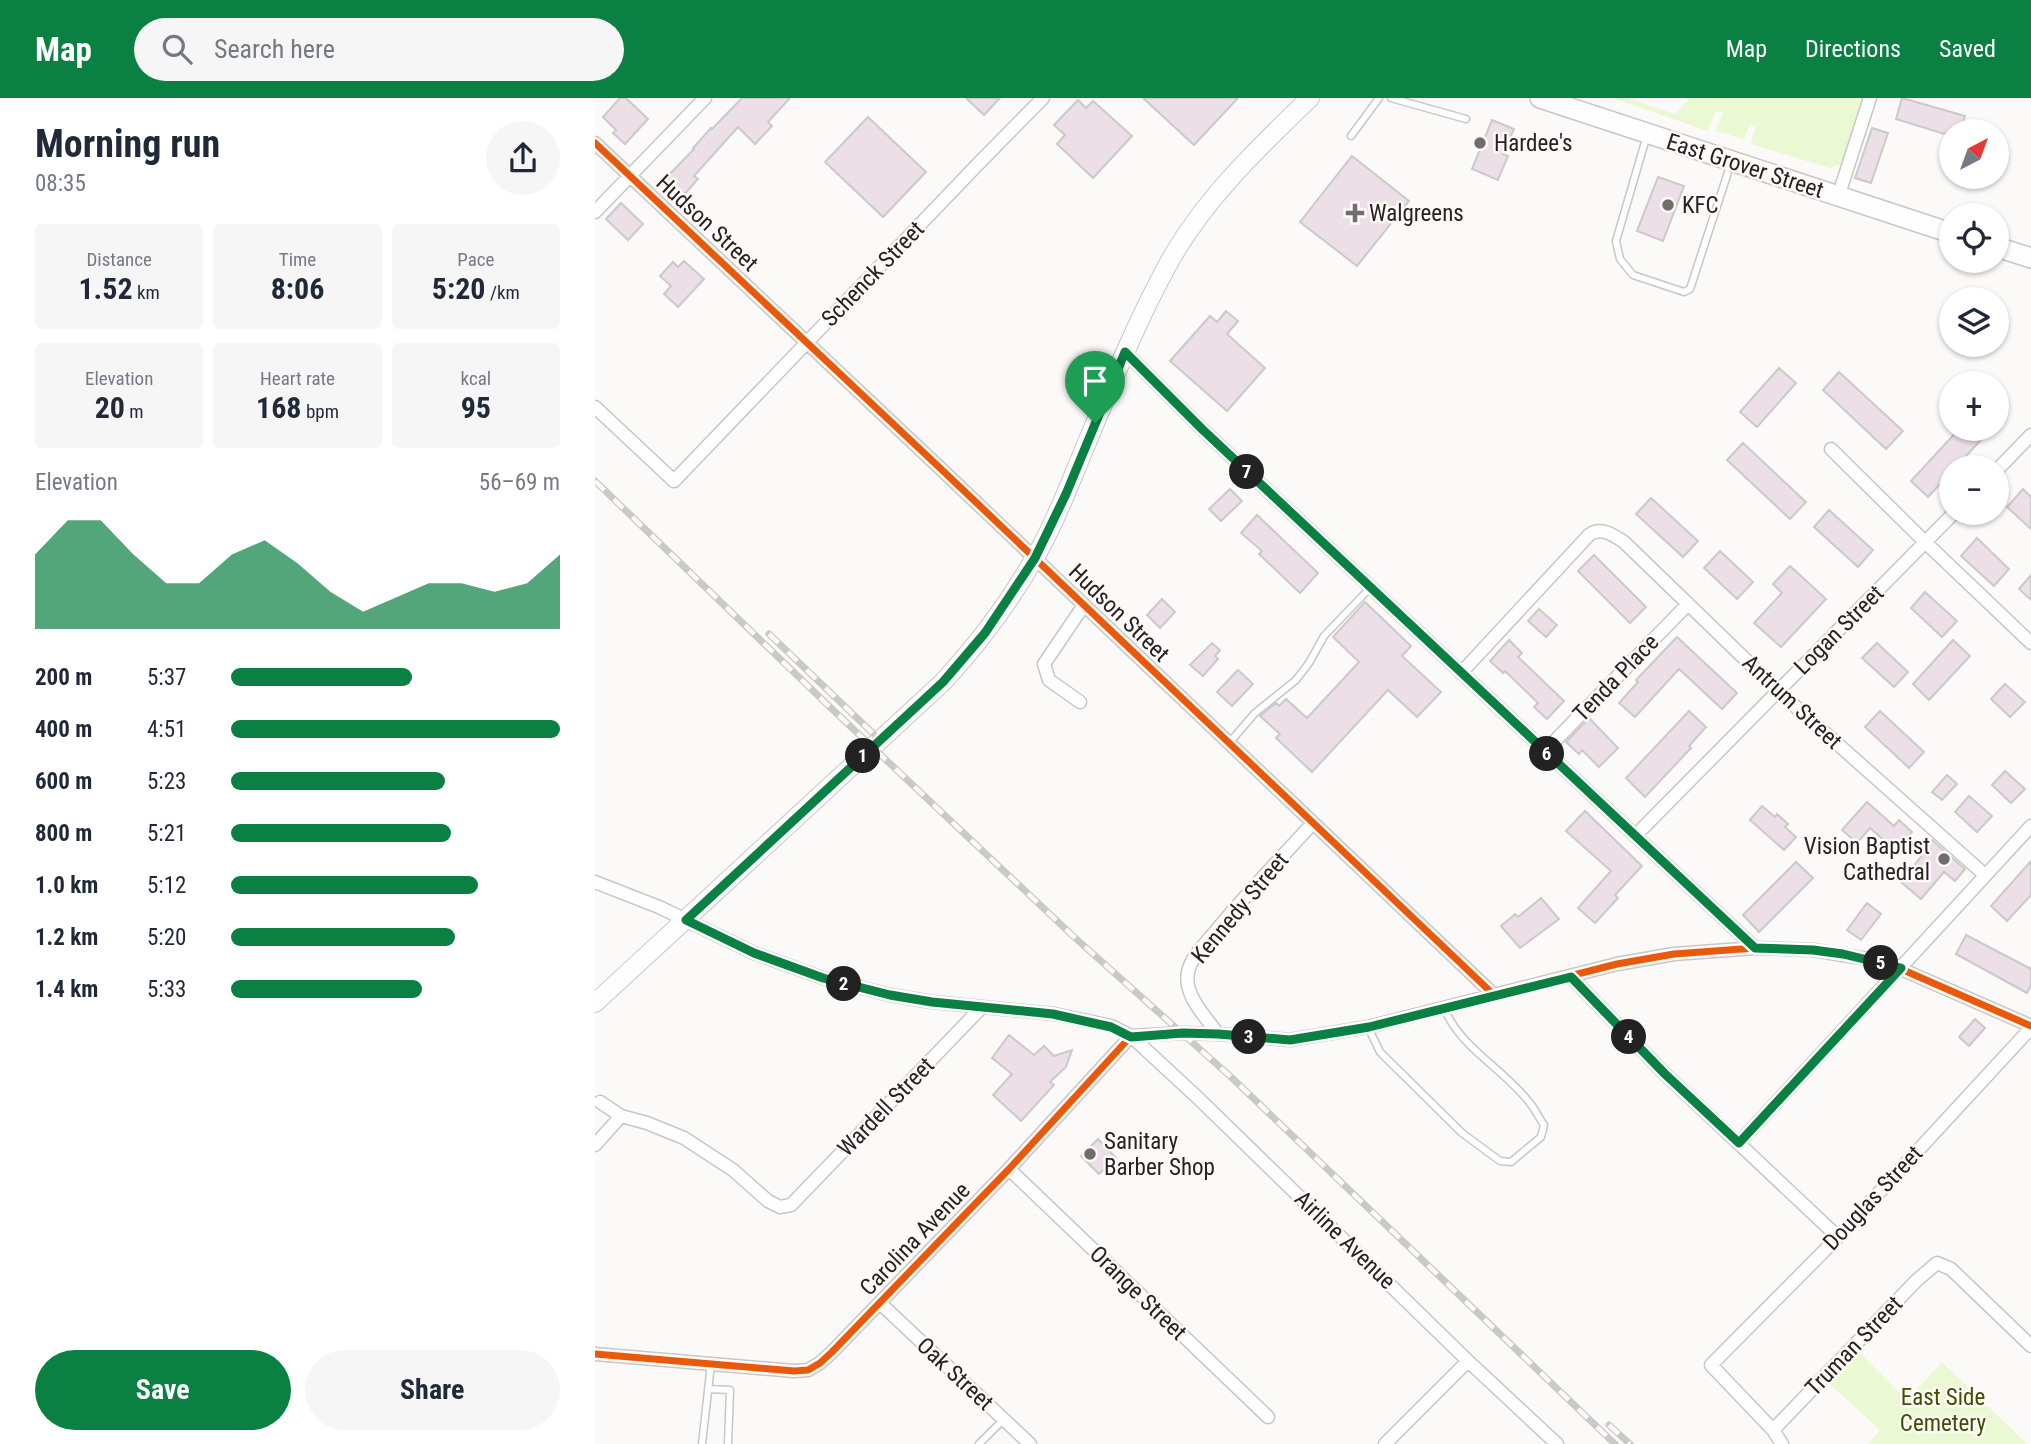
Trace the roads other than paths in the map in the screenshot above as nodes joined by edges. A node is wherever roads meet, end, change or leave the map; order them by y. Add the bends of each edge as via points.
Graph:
1 (705, 98) edge
2 (1043, 98) edge
3 (1310, 98) edge
4 (1379, 98) edge
5 (1391, 98) edge
6 (1540, 98) edge
7 (1870, 98) edge
8 (1466, 119) dead end
9 (1647, 134) junction
10 (1351, 136) dead end
11 (595, 143) edge
12 (1731, 161) junction
13 (630, 177) junction
14 (1839, 197) junction
15 (595, 212) edge
16 (1939, 229) edge
17 (2009, 251) edge
18 (2031, 258) edge
19 (806, 343) junction
20 (1125, 352) junction
21 (595, 407) edge
22 (2031, 435) edge
23 (1831, 449) dead end
24 (2009, 458) edge
25 (1943, 525) edge
26 (1925, 542) junction
27 (1035, 558) junction
28 (1370, 587) junction
29 (1688, 604) junction
30 (1084, 605) junction
31 (2031, 643) edge
32 (1461, 673) junction
33 (1778, 691) junction
34 (1080, 702) dead end
35 (1229, 743) junction
36 (1545, 751) junction
37 (1313, 823) junction
38 (2031, 826) edge
39 (1635, 836) junction
40 (1985, 875) junction
41 (595, 882) edge
42 (686, 920) junction
43 (1755, 948) junction
44 (1901, 968) junction
45 (1571, 977) junction
46 (1494, 995) junction
47 (595, 1003) edge
48 (981, 1008) junction
49 (1444, 1008) junction
50 (1369, 1027) junction
51 (2031, 1027) edge
52 (1218, 1034) junction
53 (1131, 1037) junction
54 (600, 1102) dead end
55 (621, 1116) junction
56 (1739, 1143) junction
57 (595, 1145) edge
58 (1009, 1169) junction
59 (1838, 1237) junction
60 (881, 1304) junction
61 (2031, 1346) edge
62 (595, 1354) edge
63 (1468, 1361) junction
64 (711, 1364) junction
65 (708, 1389) junction
66 (1268, 1417) dead end
67 (1004, 1419) junction
68 (1773, 1430) junction
69 (702, 1444) edge
70 (728, 1444) edge
71 (979, 1444) edge
72 (1030, 1444) edge
73 (1385, 1444) edge
74 (1557, 1444) edge
75 (1782, 1444) edge

1 - 13 street
2 - 19 street, Schenck Street
3 - 20 main road via 1198,218 1167,266
4 - 10 lane
5 - 8 lane
6 - 9 main road, East Grover Street
7 - 14 street
9 - 12 main road, East Grover Street
9 - 12 lane via 1616,242 1620,259 1633,275 1684,292 1690,289
11 - 13 street, Hudson Street
12 - 14 main road, East Grover Street
13 - 15 street
13 - 19 street, Hudson Street
14 - 16 main road, East Grover Street
17 - 18 main road
19 - 21 street, Schenck Street via 674,481
19 - 27 street, Hudson Street
20 - 27 main road
20 - 28 street
22 - 24 street
23 - 26 street
25 - 26 street, Logan Street
26 - 31 street
26 - 33 street, Logan Street
27 - 30 street, Hudson Street
27 - 42 main road via 985,633 943,682
28 - 32 street
28 - 35 lane via 1324,636 1296,680 1255,713
29 - 32 street, Antrum Street via 1624,542 1599,530 1589,535
29 - 33 street, Antrum Street
29 - 36 street, Tenda Place
30 - 34 street via 1044,664 1049,680
30 - 35 street, Hudson Street
32 - 36 street
33 - 39 street, Logan Street
33 - 40 street, Antrum Street
35 - 37 street, Hudson Street
36 - 39 street
37 - 46 street, Hudson Street
37 - 52 street, Kennedy Street via 1192,961 1188,987
38 - 40 street
39 - 43 street
40 - 44 street
41 - 42 street
42 - 47 main road
42 - 48 street via 754,953 823,978 890,995
43 - 44 street via 1843,954
43 - 45 street via 1674,954
44 - 51 street
44 - 56 street
45 - 46 street
45 - 56 street
46 - 49 street
48 - 53 street via 1053,1014 1111,1027
48 - 55 street, Wardell Street via 790,1205 780,1207 768,1201 733,1170 684,1138
49 - 50 street
49 - 50 lane via 1481,1057 1529,1101 1544,1125 1541,1137 1511,1162 1500,1161 1462,1133 1380,1052
50 - 52 street via 1290,1040
51 - 59 street, Douglas Street
52 - 53 street
53 - 58 street, Carolina Avenue
53 - 63 street, Airline Avenue
54 - 55 street
55 - 57 street
56 - 59 street
58 - 60 street, Carolina Avenue
58 - 66 street, Orange Street
59 - 68 street, Douglas Street via 1711,1365
60 - 64 street, Carolina Avenue via 808,1370
60 - 67 street, Oak Street
61 - 68 street, Truman Street via 1951,1269 1937,1263
62 - 64 street, Carolina Avenue
63 - 73 street
63 - 74 street, Airline Avenue
64 - 65 lane
65 - 69 lane
65 - 70 lane via 730,1390
67 - 71 lane
67 - 72 street, Oak Street
68 - 75 street

